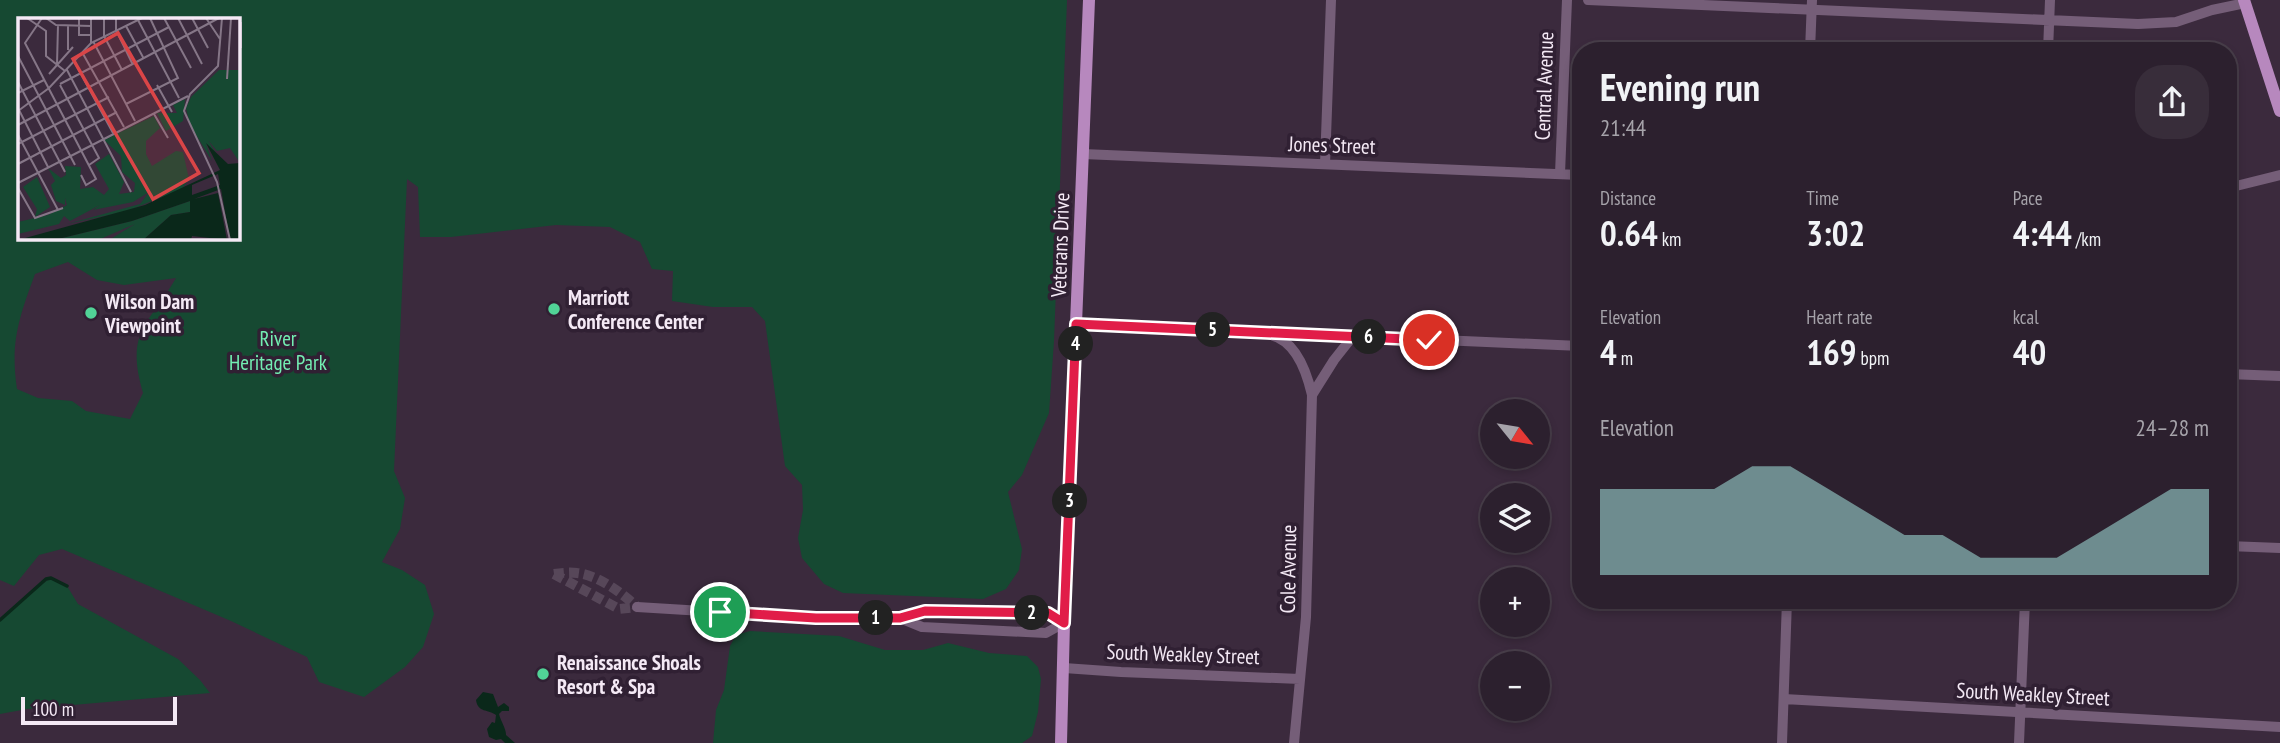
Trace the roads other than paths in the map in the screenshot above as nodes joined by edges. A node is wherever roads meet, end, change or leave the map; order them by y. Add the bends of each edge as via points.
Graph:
1 (1089, 0) edge
2 (1331, 0) edge
3 (1567, 0) edge
4 (1588, 0) edge
5 (2050, 0) edge
6 (2245, 2) edge
7 (1811, 5) edge
8 (2049, 20) junction
9 (1810, 42) edge
10 (2048, 42) edge
11 (2280, 111) edge
12 (1083, 154) junction
13 (1325, 164) junction
14 (1560, 174) junction
15 (1572, 175) edge
16 (2280, 175) edge
17 (2237, 186) edge
18 (1076, 324) junction
19 (1262, 332) junction
20 (1353, 336) junction
21 (1572, 346) edge
22 (2237, 374) edge
23 (2280, 376) edge
24 (1312, 396) junction
25 (2237, 546) edge
26 (2280, 548) edge
27 (636, 607) dead end
28 (1787, 609) edge
29 (2025, 609) edge
30 (900, 618) junction
31 (1064, 623) junction
32 (1064, 668) junction
33 (1300, 679) junction
34 (1784, 699) junction
35 (2020, 712) junction
36 (2280, 727) edge
37 (1061, 743) edge
38 (1294, 743) edge
39 (1782, 743) edge
40 (2019, 743) edge

1 - 12 main road, Veterans Drive
2 - 13 street
3 - 14 street, Central Avenue
4 - 7 street
5 - 8 street
6 - 8 street via 2176,22
6 - 11 main road
7 - 8 street
7 - 9 street
8 - 10 street
12 - 13 street, Jones Street
12 - 18 main road, Veterans Drive
13 - 14 street, Jones Street
14 - 15 street, Jones Street
16 - 17 street
18 - 19 street
18 - 31 main road, Veterans Drive
19 - 20 street
19 - 24 street, Cole Avenue via 1279,337 1296,355
20 - 21 street
20 - 24 street, Cole Avenue
22 - 23 street
24 - 33 street, Cole Avenue
25 - 26 street
27 - 30 street
28 - 34 street
29 - 35 street
30 - 31 street via 925,611 1048,613
30 - 31 street via 922,627 1046,633
31 - 32 main road, Veterans Drive
32 - 33 street, South Weakley Street
32 - 37 main road, Veterans Drive
33 - 38 street, Cole Avenue
34 - 35 street, South Weakley Street
34 - 39 street
35 - 36 street, South Weakley Street
35 - 40 street

